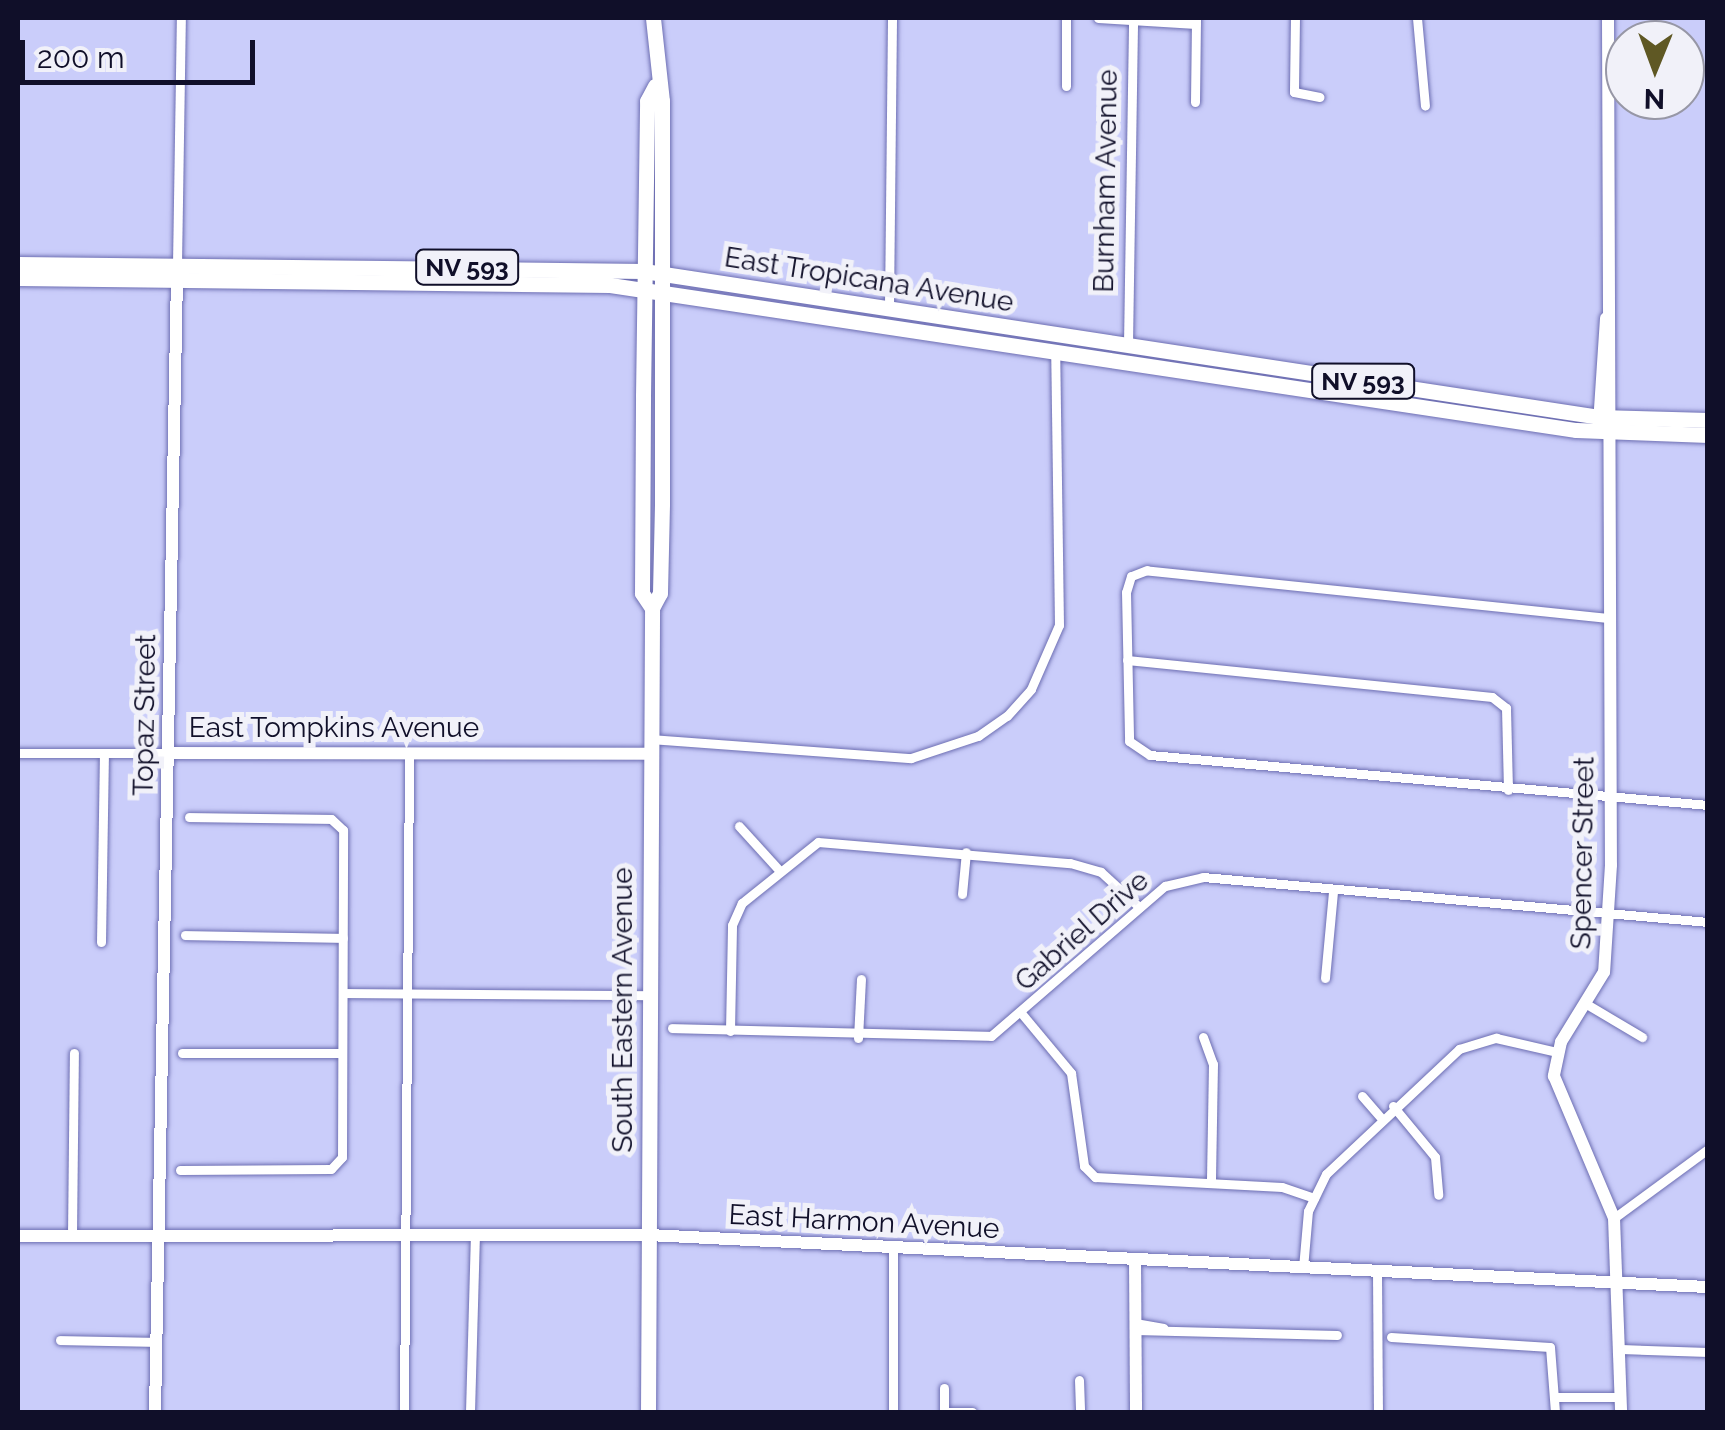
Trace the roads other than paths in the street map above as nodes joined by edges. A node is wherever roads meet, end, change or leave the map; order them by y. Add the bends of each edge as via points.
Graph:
1 (181, 18) edge
2 (654, 18) edge
3 (892, 18) edge
4 (1066, 18) edge
5 (1098, 18) edge
6 (1132, 18) edge
7 (1296, 18) edge
8 (1418, 18) edge
9 (1608, 18) edge
10 (1196, 21) edge
11 (654, 86) junction
12 (1066, 86) dead end
13 (1320, 97) dead end
14 (1195, 102) dead end
15 (1426, 106) dead end
16 (18, 264) edge
17 (416, 267) junction
18 (493, 268) junction
19 (644, 270) junction
20 (176, 272) junction
21 (662, 274) junction
22 (18, 278) edge
23 (357, 284) junction
24 (412, 284) junction
25 (644, 289) junction
26 (662, 291) junction
27 (889, 306) junction
28 (934, 313) junction
29 (851, 317) junction
30 (891, 323) junction
31 (1056, 349) junction
32 (1124, 352) junction
33 (1373, 382) junction
34 (1292, 386) junction
35 (1425, 390) junction
36 (1360, 397) junction
37 (1708, 420) edge
38 (1605, 430) junction
39 (1708, 435) edge
40 (642, 453) junction
41 (662, 504) junction
42 (642, 531) junction
43 (660, 578) junction
44 (652, 608) junction
45 (1608, 618) junction
46 (1127, 660) junction
47 (650, 746) junction
48 (18, 752) edge
49 (104, 753) junction
50 (169, 753) junction
51 (409, 754) junction
52 (1508, 790) junction
53 (1611, 802) junction
54 (1708, 805) edge
55 (189, 817) dead end
56 (739, 826) dead end
57 (966, 852) junction
58 (778, 869) junction
59 (1332, 890) junction
60 (962, 894) dead end
61 (1139, 907) junction
62 (1607, 919) junction
63 (1708, 922) edge
64 (185, 935) dead end
65 (343, 938) junction
66 (101, 942) dead end
67 (1325, 978) dead end
68 (861, 979) dead end
69 (343, 993) junction
70 (405, 994) junction
71 (648, 995) junction
72 (1588, 1006) junction
73 (1022, 1014) junction
74 (672, 1028) dead end
75 (730, 1031) junction
76 (1203, 1037) dead end
77 (1642, 1037) dead end
78 (858, 1038) junction
79 (1557, 1052) junction
80 (74, 1053) dead end
81 (182, 1053) dead end
82 (342, 1053) junction
83 (1362, 1096) dead end
84 (1392, 1106) junction
85 (1380, 1117) junction
86 (1708, 1149) edge
87 (180, 1170) dead end
88 (1211, 1184) junction
89 (1438, 1196) dead end
90 (1314, 1198) junction
91 (1614, 1218) junction
92 (18, 1236) edge
93 (72, 1236) junction
94 (162, 1236) junction
95 (405, 1236) junction
96 (474, 1236) junction
97 (648, 1236) junction
98 (892, 1248) junction
99 (1135, 1261) junction
100 (1303, 1268) junction
101 (1377, 1272) junction
102 (1621, 1284) junction
103 (1708, 1287) edge
104 (1136, 1326) junction
105 (1338, 1336) dead end
106 (1391, 1338) dead end
107 (60, 1340) dead end
108 (156, 1342) junction
109 (1621, 1349) junction
110 (1708, 1352) edge
111 (1079, 1380) dead end
112 (944, 1388) dead end
113 (1555, 1397) junction
114 (1621, 1397) junction
115 (155, 1412) edge
116 (404, 1412) edge
117 (470, 1412) edge
118 (648, 1412) edge
119 (892, 1412) edge
120 (944, 1412) edge
121 (972, 1412) edge
122 (1080, 1412) edge
123 (1136, 1412) edge
124 (1378, 1412) edge
125 (1555, 1412) edge
126 (1621, 1412) edge

1 - 20 street, Topaz Street
2 - 11 main road, South Eastern Avenue
3 - 27 street
4 - 12 street
5 - 6 street
6 - 10 street
6 - 32 street, Burnham Avenue
7 - 13 street via 1294,92
8 - 15 street
9 - 38 street, Spencer Street
10 - 14 street
11 - 19 main road, South Eastern Avenue
11 - 21 main road, South Eastern Avenue
16 - 20 main road, East Tropicana Avenue / NV 593
17 - 18 main road, East Tropicana Avenue / NV 593
17 - 20 main road, East Tropicana Avenue / NV 593
17 - 23 main road
18 - 19 main road, East Tropicana Avenue / NV 593
18 - 24 main road
19 - 21 main road, East Tropicana Avenue / NV 593
19 - 25 main road, South Eastern Avenue
20 - 22 main road, East Tropicana Avenue / NV 593
20 - 23 main road, East Tropicana Avenue / NV 593
20 - 50 street, Topaz Street
21 - 26 main road, South Eastern Avenue
21 - 27 main road, East Tropicana Avenue / NV 593
23 - 24 main road, East Tropicana Avenue / NV 593
24 - 25 main road, East Tropicana Avenue / NV 593
25 - 26 main road, East Tropicana Avenue / NV 593
25 - 40 main road, South Eastern Avenue
26 - 29 main road, East Tropicana Avenue / NV 593
26 - 41 main road, South Eastern Avenue
27 - 28 main road, East Tropicana Avenue / NV 593
27 - 29 main road
28 - 30 main road
28 - 32 main road, East Tropicana Avenue / NV 593
29 - 30 main road, East Tropicana Avenue / NV 593
30 - 31 main road, East Tropicana Avenue / NV 593
31 - 32 main road, East Tropicana Avenue / NV 593
31 - 47 street via 1060,625 1031,689 1007,716 978,736 911,758
32 - 33 main road, East Tropicana Avenue / NV 593 via 1166,350
32 - 34 main road, East Tropicana Avenue / NV 593
33 - 34 main road
33 - 35 main road, East Tropicana Avenue / NV 593
34 - 36 main road, East Tropicana Avenue / NV 593
35 - 36 main road
35 - 38 main road, East Tropicana Avenue / NV 593
36 - 38 main road, East Tropicana Avenue / NV 593
37 - 38 main road, East Tropicana Avenue / NV 593
38 - 39 main road, East Tropicana Avenue / NV 593
38 - 45 street, Spencer Street
40 - 41 main road
40 - 42 main road, South Eastern Avenue
41 - 43 main road, South Eastern Avenue
42 - 43 main road
42 - 44 main road, South Eastern Avenue via 642,593
43 - 44 main road, South Eastern Avenue
44 - 47 main road, South Eastern Avenue
45 - 46 street via 1146,570 1131,576
45 - 53 street, Spencer Street
46 - 52 street via 1134,748
46 - 52 street via 1501,701
47 - 51 street, East Tompkins Avenue
47 - 71 main road, South Eastern Avenue
48 - 49 street, East Tompkins Avenue
49 - 50 street, East Tompkins Avenue
49 - 66 street
50 - 51 street, East Tompkins Avenue
50 - 94 street, Topaz Street
51 - 70 street
52 - 53 street
53 - 54 street
53 - 62 street, Spencer Street
55 - 65 street via 339,822
56 - 58 street
57 - 58 street via 818,842
57 - 60 street
57 - 61 street via 1101,872
58 - 75 street via 732,925
59 - 61 street, Gabriel Drive via 1204,877 1177,880
59 - 62 street, Gabriel Drive
59 - 67 street
61 - 73 street, Gabriel Drive
62 - 63 street, Gabriel Drive
62 - 72 street, Spencer Street via 1604,972
64 - 65 street
65 - 69 street
68 - 78 street
69 - 70 street
69 - 82 street
70 - 71 street
70 - 95 street
71 - 97 main road, South Eastern Avenue
72 - 77 street
72 - 79 street, Spencer Street
73 - 78 street, Gabriel Drive via 967,1042
73 - 88 street via 1071,1073 1088,1173
74 - 75 street, Gabriel Drive
75 - 78 street, Gabriel Drive
76 - 88 street via 1212,1064
79 - 84 street via 1481,1040
79 - 91 street via 1565,1120
80 - 93 street
81 - 82 street
82 - 87 street via 338,1166
83 - 85 street
84 - 85 street
84 - 89 street via 1435,1157
85 - 90 street
86 - 91 street
88 - 90 street
90 - 100 street
91 - 102 street
92 - 93 street, East Harmon Avenue
93 - 94 street, East Harmon Avenue
94 - 95 street, East Harmon Avenue
94 - 108 street, Topaz Street
95 - 96 street, East Harmon Avenue
95 - 116 street
96 - 97 street, East Harmon Avenue
96 - 117 street
97 - 98 street, East Harmon Avenue
97 - 118 main road, South Eastern Avenue
98 - 99 street, East Harmon Avenue
98 - 119 street
99 - 100 street, East Harmon Avenue
99 - 104 street
100 - 101 street, East Harmon Avenue
101 - 102 street, East Harmon Avenue
101 - 124 street
102 - 103 street, East Harmon Avenue
102 - 109 street
104 - 105 street
104 - 123 street
106 - 113 street via 1550,1347
107 - 108 street
108 - 115 street, Topaz Street
109 - 110 street
109 - 114 street
111 - 122 street
112 - 120 street
113 - 114 street
113 - 125 street
114 - 126 street
120 - 121 street

